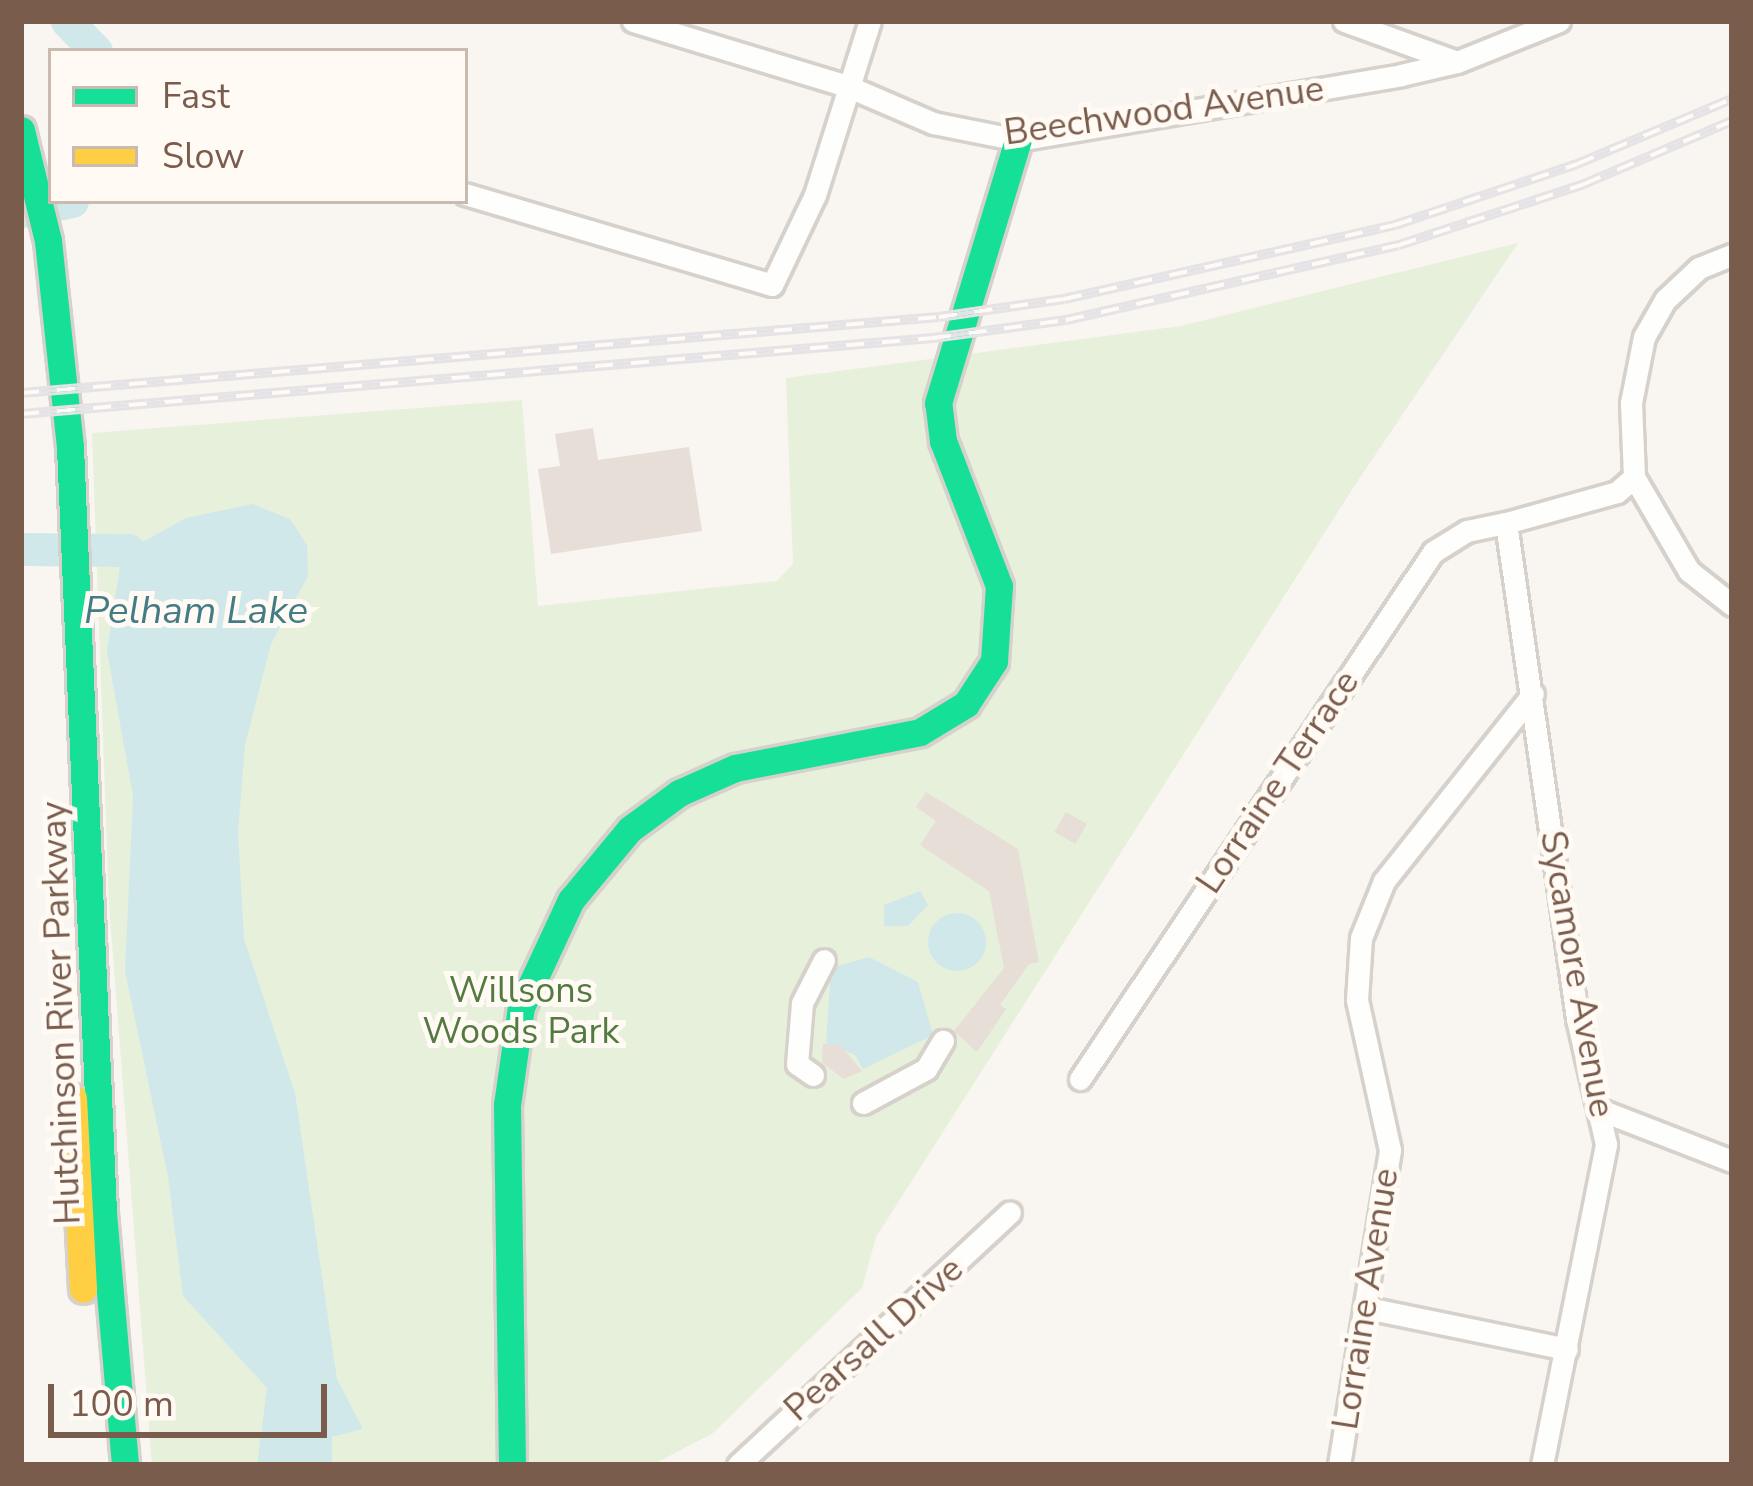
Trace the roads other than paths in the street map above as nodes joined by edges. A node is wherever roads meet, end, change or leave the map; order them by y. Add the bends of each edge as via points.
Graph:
1 (634, 21) edge
2 (870, 21) edge
3 (1344, 21) edge
4 (1559, 21) edge
5 (1457, 62) junction
6 (847, 86) junction
7 (21, 130) edge
8 (1018, 140) junction
9 (468, 195) edge
10 (31, 237) edge
11 (1732, 255) edge
12 (1634, 477) junction
13 (1506, 524) junction
14 (68, 588) junction
15 (1732, 605) edge
16 (1533, 694) junction
17 (824, 960) dead end
18 (943, 1041) dead end
19 (813, 1075) dead end
20 (1080, 1078) dead end
21 (862, 1103) dead end
22 (1603, 1111) junction
23 (1732, 1161) edge
24 (1010, 1212) dead end
25 (1367, 1309) junction
26 (1567, 1349) junction
27 (100, 1465) edge
28 (125, 1465) edge
29 (512, 1465) edge
30 (738, 1465) edge
31 (1340, 1465) edge
32 (1542, 1465) edge

1 - 6 street, Beechwood Avenue
2 - 6 street
3 - 5 street
4 - 5 street, Beechwood Avenue
5 - 8 street, Beechwood Avenue
6 - 8 street, Beechwood Avenue via 933,123
6 - 9 street via 815,195 772,285
7 - 10 main road, Hutchinson River Parkway via 31,162
8 - 29 main road via 942,375 943,441 999,586 997,647 978,689 920,733 735,768 679,793 588,874 521,1006 504,1182
10 - 14 main road, Hutchinson River Parkway
11 - 12 street via 1699,268 1665,300 1644,337 1630,404
12 - 13 street via 1617,492
12 - 15 street via 1689,571
13 - 16 street
13 - 20 street, Lorraine Terrace via 1467,531 1433,552
14 - 27 main road, Hutchinson River Parkway via 75,1170
14 - 28 main road, Hutchinson River Parkway
16 - 22 street, Sycamore Avenue via 1577,1018
16 - 25 street, Lorraine Avenue via 1384,881 1361,938 1357,1000 1390,1150
17 - 19 street via 802,1003 797,1064
18 - 21 street via 926,1069
22 - 23 street
22 - 26 street, Sycamore Avenue via 1606,1144
24 - 30 street, Pearsall Drive
25 - 26 street
25 - 31 street, Lorraine Avenue
26 - 32 street, Sycamore Avenue

